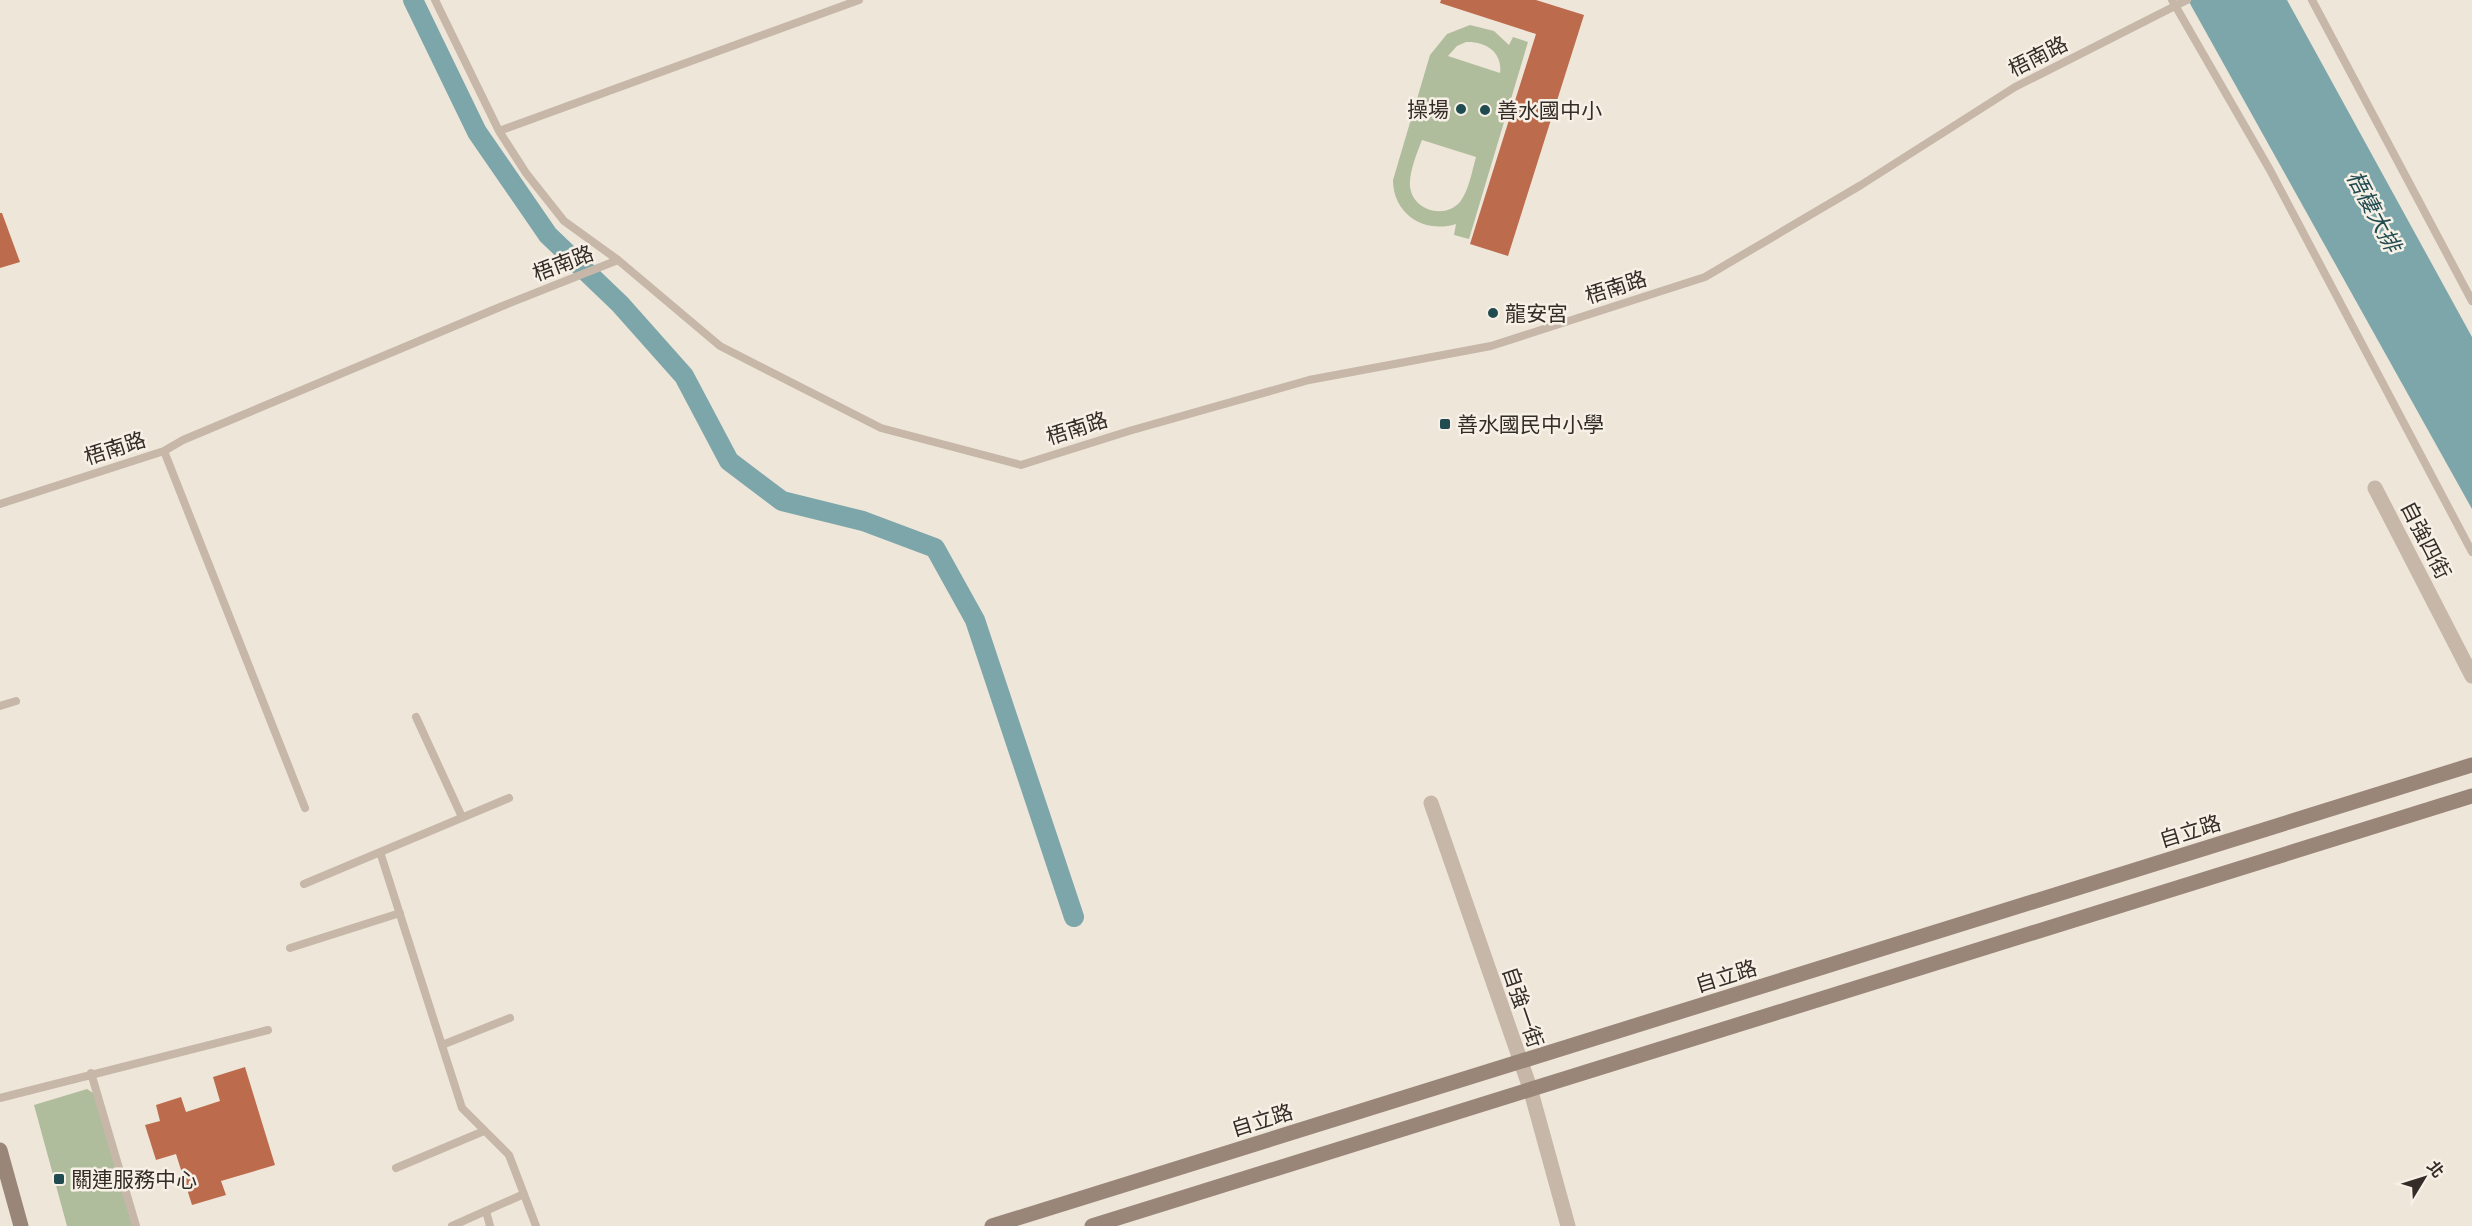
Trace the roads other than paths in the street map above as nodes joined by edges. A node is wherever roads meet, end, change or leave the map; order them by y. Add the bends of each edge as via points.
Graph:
1 (435, 0) edge
2 (859, 0) edge
3 (2187, 0) edge
4 (2312, 0) edge
5 (2173, 3) edge
6 (499, 130) junction
7 (618, 261) junction
8 (2472, 301) edge
9 (164, 451) junction
10 (2375, 488) dead end
11 (0, 504) edge
12 (2472, 552) edge
13 (2472, 676) edge
14 (15, 701) dead end
15 (0, 706) edge
16 (416, 717) dead end
17 (2472, 765) edge
18 (2472, 796) edge
19 (509, 798) dead end
20 (1431, 803) dead end
21 (304, 808) dead end
22 (462, 817) junction
23 (380, 852) junction
24 (304, 884) dead end
25 (400, 913) junction
26 (290, 948) dead end
27 (510, 1018) dead end
28 (267, 1030) dead end
29 (442, 1045) junction
30 (1520, 1062) junction
31 (91, 1073) junction
32 (1530, 1088) junction
33 (0, 1098) edge
34 (484, 1131) junction
35 (0, 1150) edge
36 (396, 1168) dead end
37 (524, 1194) junction
38 (486, 1211) junction
39 (21, 1226) edge
40 (136, 1226) edge
41 (452, 1226) edge
42 (490, 1226) edge
43 (536, 1226) edge
44 (992, 1226) edge
45 (1092, 1226) edge
46 (1568, 1226) edge

1 - 6 lane
2 - 6 lane
3 - 5 lane, 梧南路
4 - 8 lane
5 - 7 lane, 梧南路 via 2015,87 1706,277 1491,346 1309,380 1021,465 880,428 720,346
5 - 12 lane via 2270,170
6 - 7 lane via 525,173 564,221
7 - 9 lane, 梧南路 via 490,311
9 - 11 lane, 梧南路
9 - 21 lane
10 - 13 street, 自強四街
14 - 15 lane
16 - 22 lane
17 - 30 street, 自立路
18 - 32 street
19 - 22 lane
20 - 30 street, 自強一街
22 - 23 lane
23 - 24 lane
23 - 25 lane
25 - 26 lane
25 - 29 lane
27 - 29 lane
28 - 31 lane
29 - 34 lane via 462,1108
30 - 32 street, 自強一街
30 - 44 street, 自立路
31 - 33 lane
31 - 40 lane
32 - 45 street
32 - 46 street, 自強一街
34 - 36 lane
34 - 37 lane via 508,1155
35 - 39 street
37 - 38 lane
37 - 43 lane
38 - 41 lane
38 - 42 lane

